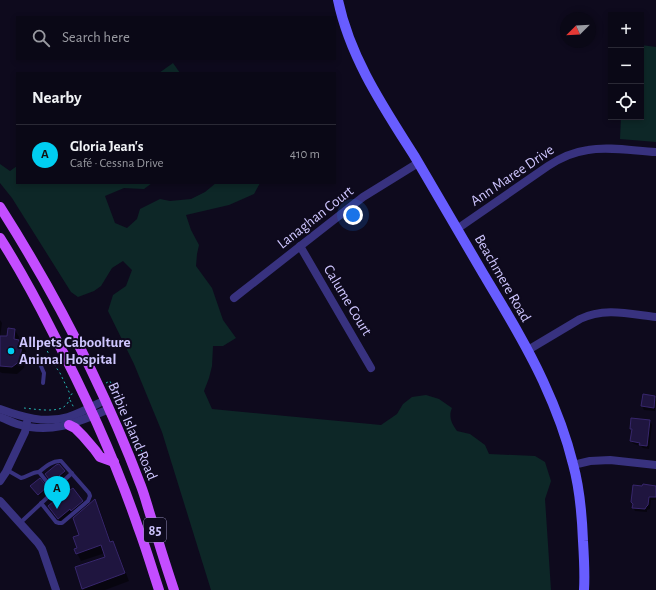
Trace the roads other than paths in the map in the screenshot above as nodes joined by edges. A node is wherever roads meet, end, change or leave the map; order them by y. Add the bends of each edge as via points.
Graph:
1 (338, 0) edge
2 (656, 152) edge
3 (418, 163) junction
4 (0, 207) edge
5 (457, 229) junction
6 (0, 238) edge
7 (300, 246) junction
8 (234, 298) dead end
9 (656, 317) edge
10 (528, 350) junction
11 (40, 364) dead end
12 (371, 368) dead end
13 (43, 383) dead end
14 (107, 405) junction
15 (0, 409) edge
16 (92, 411) junction
17 (0, 417) edge
18 (27, 422) junction
19 (69, 425) junction
20 (114, 462) junction
21 (574, 465) junction
22 (656, 465) edge
23 (7, 469) junction
24 (39, 472) junction
25 (72, 473) junction
26 (0, 481) edge
27 (52, 487) junction
28 (0, 502) edge
29 (41, 503) junction
30 (20, 523) junction
31 (56, 590) edge
32 (159, 590) edge
33 (174, 590) edge
34 (584, 590) edge

1 - 3 main road, Beachmere Road via 358,60
2 - 5 street, Ann Maree Drive via 588,149 568,155 558,159
3 - 5 main road, Beachmere Road
3 - 7 street, Lanaghan Court via 363,197
4 - 14 main road, Bribie Island Road / 85 via 56,301
5 - 10 main road, Beachmere Road
6 - 16 main road, Bribie Island Road / 85 via 66,356
7 - 8 street, Lanaghan Court
7 - 12 street, Calume Court
9 - 10 street via 609,312 587,315
10 - 21 main road, Beachmere Road via 555,410
11 - 13 lane via 44,373
14 - 16 street
14 - 33 main road, Bribie Island Road / 85 via 142,488
15 - 18 street
16 - 18 street
16 - 19 street
16 - 20 main road, Bribie Island Road / 85
17 - 18 street via 16,424
18 - 19 street via 38,428
18 - 23 street via 25,432
19 - 20 main road via 83,436 100,457
20 - 32 main road, Bribie Island Road / 85
21 - 22 street via 610,460
21 - 34 main road, Beachmere Road via 582,526
23 - 24 lane via 21,478
23 - 26 street
24 - 25 lane via 58,460
24 - 27 lane
25 - 27 lane via 58,486
25 - 29 lane via 89,493 88,501 62,523 56,522
27 - 29 lane via 49,496
28 - 30 street
29 - 30 lane
30 - 31 street via 40,546

